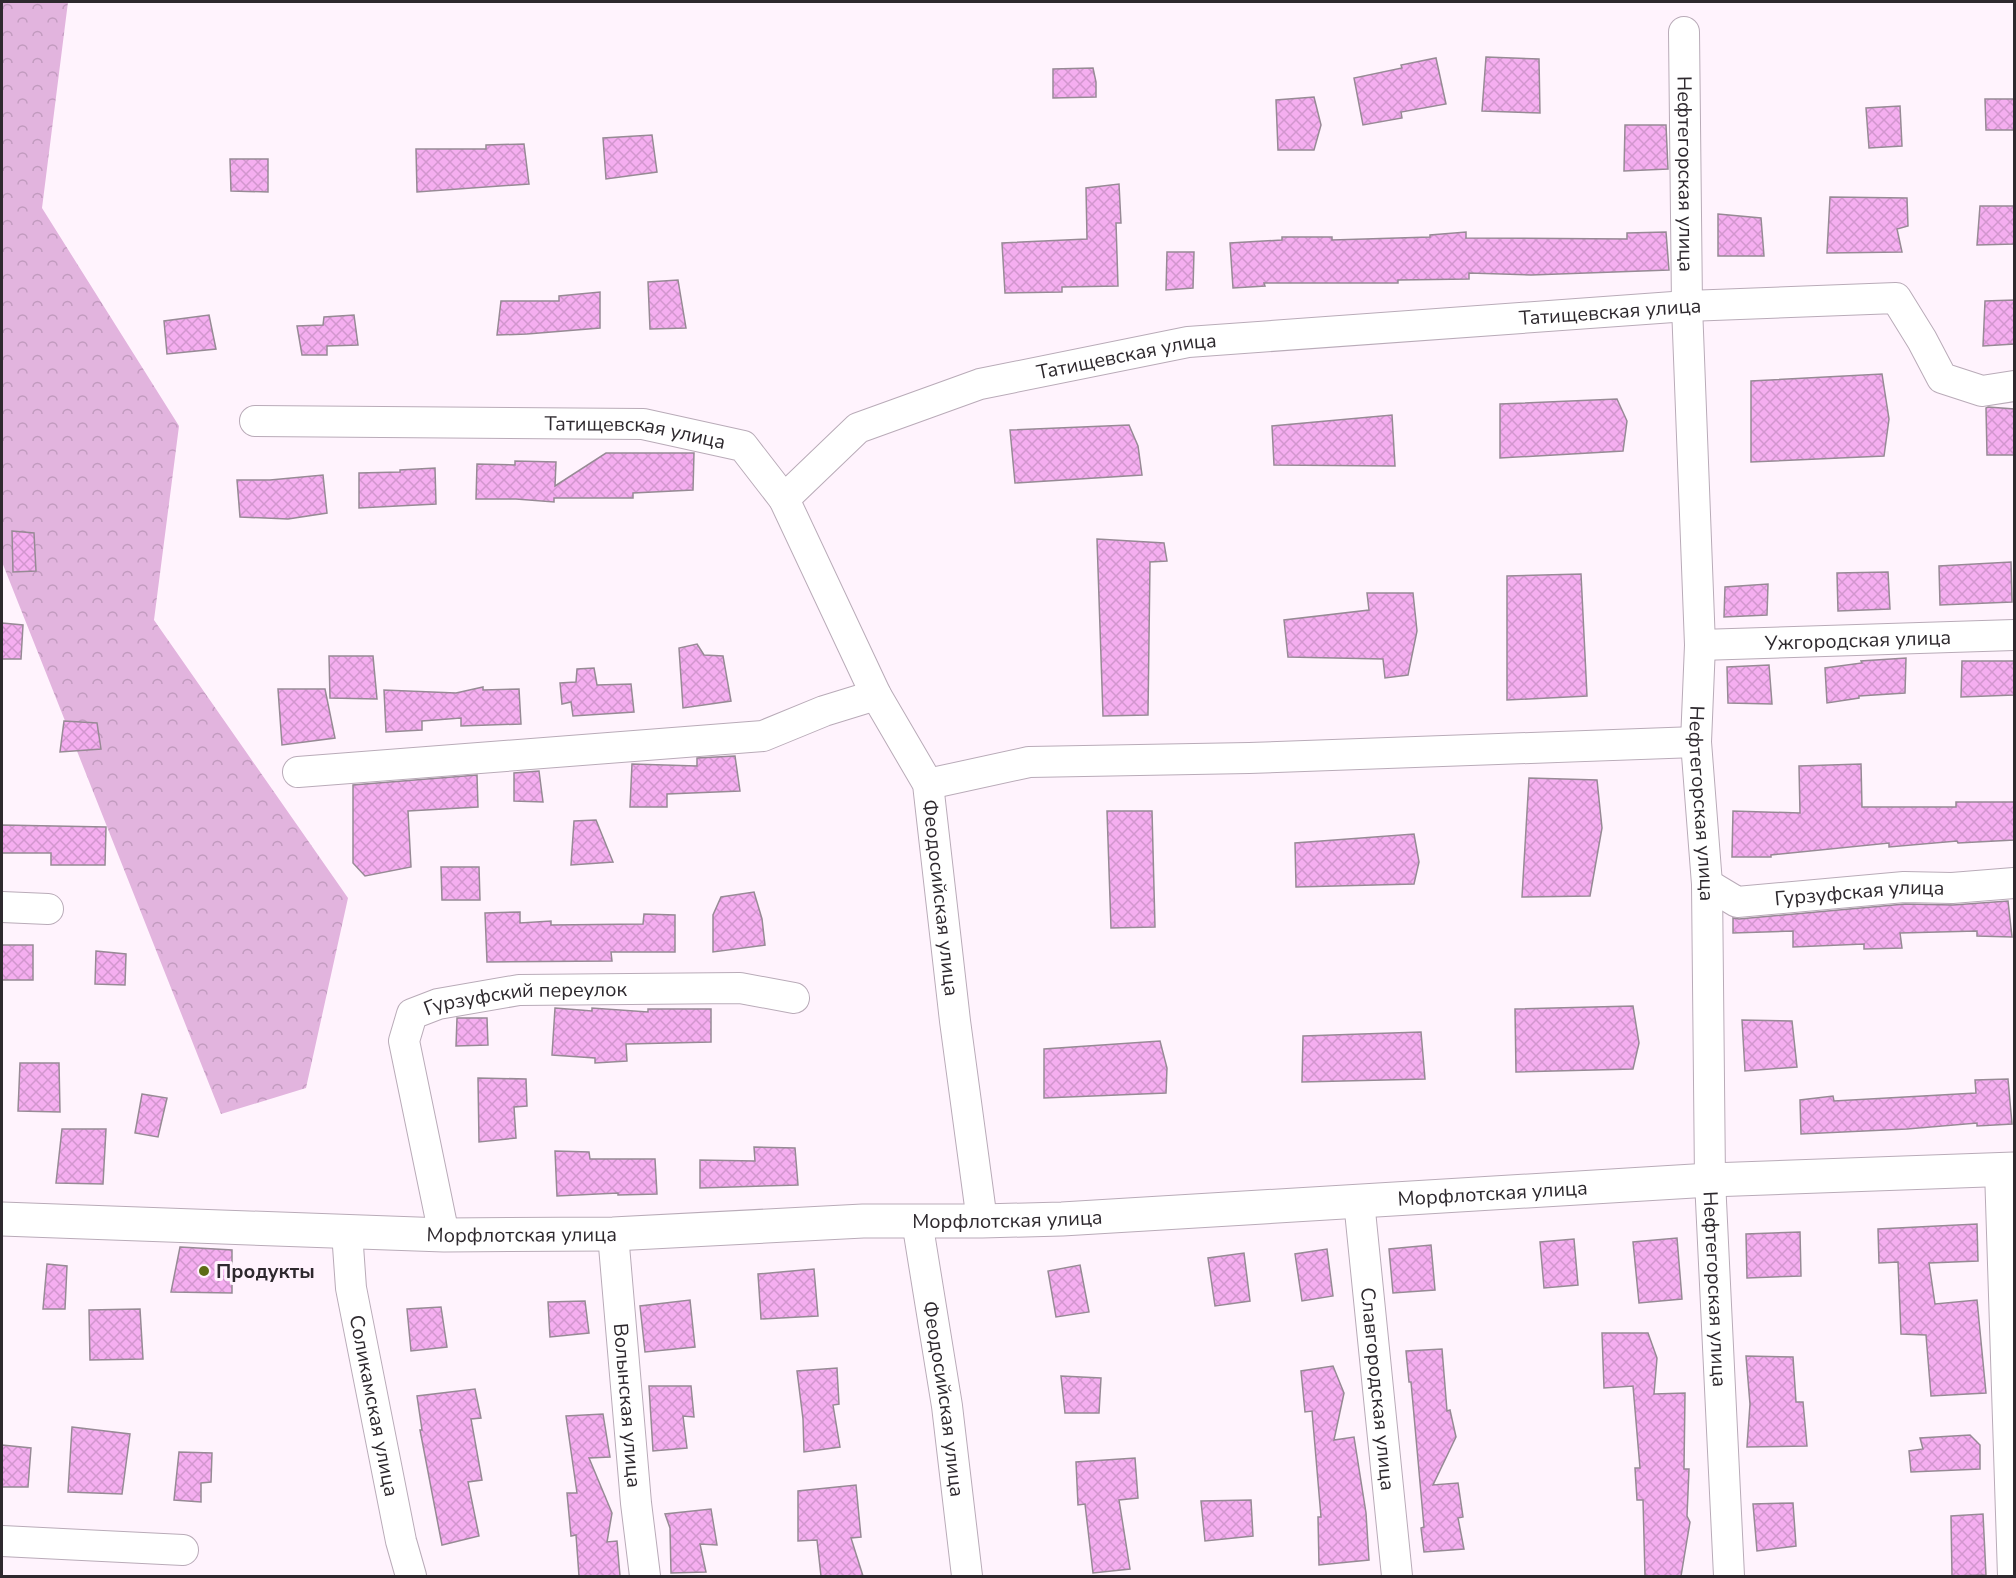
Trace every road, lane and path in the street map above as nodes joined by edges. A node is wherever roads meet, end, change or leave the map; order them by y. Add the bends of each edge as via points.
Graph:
1 (1684, 32) dead end
2 (1687, 306) junction
3 (2014, 386) edge
4 (255, 421) dead end
5 (784, 499) junction
6 (2014, 635) edge
7 (1700, 645) junction
8 (876, 695) junction
9 (1696, 742) junction
10 (298, 772) dead end
11 (928, 784) junction
12 (2014, 883) edge
13 (1707, 884) junction
14 (2, 907) edge
15 (48, 909) dead end
16 (794, 998) dead end
17 (2007, 1170) edge
18 (1710, 1180) junction
19 (1359, 1201) junction
20 (2, 1219) edge
21 (917, 1221) junction
22 (982, 1221) junction
23 (347, 1232) junction
24 (613, 1234) junction
25 (444, 1235) junction
26 (2, 1541) edge
27 (183, 1550) dead end
28 (411, 1576) edge
29 (645, 1576) edge
30 (967, 1576) edge
31 (1397, 1576) edge
32 (1729, 1576) edge
33 (2013, 1576) edge

1 - 2 street, Нефтегорская улица
2 - 3 street, Татищевская улица via 1896,298 1942,378 1982,391
2 - 5 street, Татищевская улица via 1188,342 980,384 858,428
2 - 7 street, Нефтегорская улица
4 - 5 street, Татищевская улица via 643,424 743,446
5 - 8 street, Феодосийская улица
6 - 7 street, Ужгородская улица
7 - 9 street, Нефтегорская улица
8 - 10 street via 763,736
8 - 11 street, Феодосийская улица
9 - 11 street via 1029,762
9 - 13 street, Нефтегорская улица
11 - 22 street, Феодосийская улица
12 - 13 street, Гурзуфская улица via 1904,887 1737,902
13 - 18 street, Нефтегорская улица
14 - 15 street
16 - 25 street, Гурзуфский переулок via 740,988 519,990 438,1004 412,1014 404,1041
17 - 18 street, Морфлотская улица
17 - 33 street
18 - 19 street, Морфлотская улица
18 - 32 street, Нефтегорская улица
19 - 22 street, Морфлотская улица
19 - 31 street, Славгородская улица
20 - 23 street, Морфлотская улица
21 - 22 street, Морфлотская улица
21 - 24 street, Морфлотская улица
21 - 30 street, Феодосийская улица via 947,1406
23 - 25 street, Морфлотская улица
23 - 28 street, Соликамская улица via 351,1288
24 - 25 street, Морфлотская улица
24 - 29 street, Волынская улица
26 - 27 street

